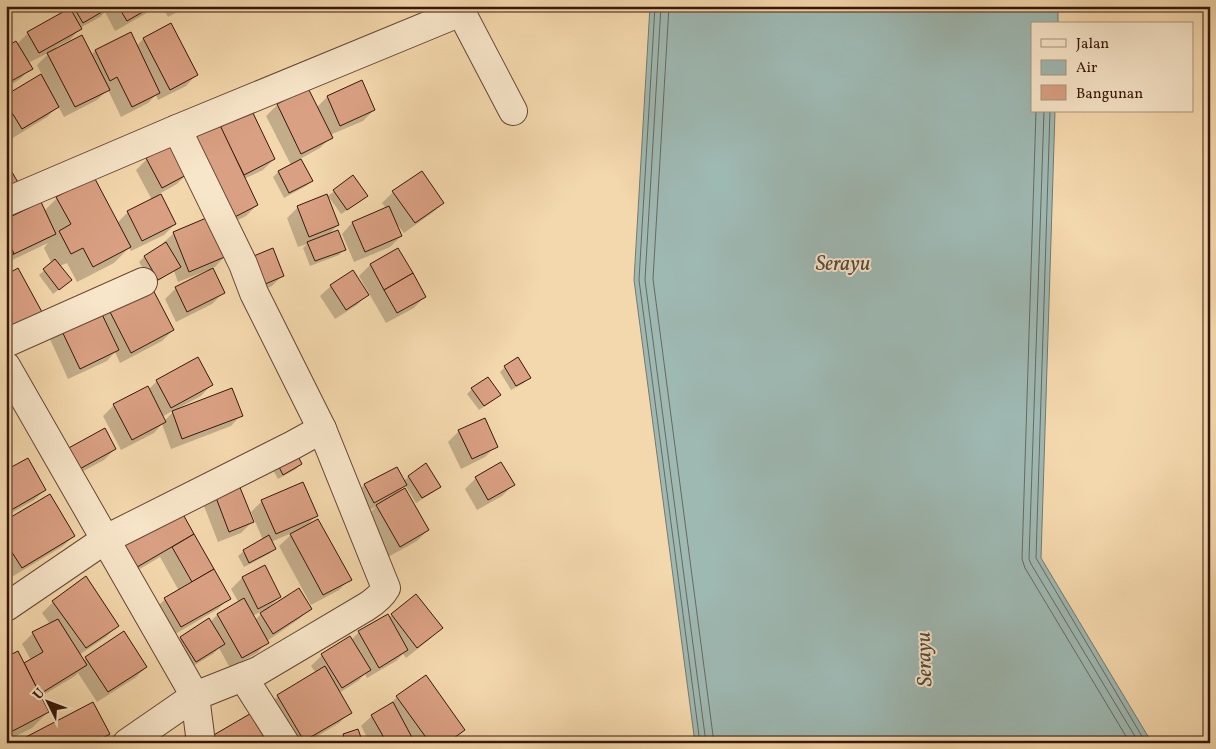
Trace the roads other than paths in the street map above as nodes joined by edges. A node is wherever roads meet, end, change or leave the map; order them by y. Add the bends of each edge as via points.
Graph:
1 (459, 9) edge
2 (513, 111) dead end
3 (177, 129) junction
4 (6, 202) edge
5 (143, 282) dead end
6 (6, 343) edge
7 (6, 366) edge
8 (322, 429) junction
9 (106, 539) junction
10 (6, 607) edge
11 (244, 677) junction
12 (196, 696) junction
13 (127, 743) edge
14 (201, 743) edge
15 (285, 743) edge

1 - 2 street
1 - 3 street
3 - 4 street
3 - 8 street
5 - 6 street
7 - 9 street
8 - 9 street
8 - 11 street via 386,588 375,602
9 - 10 street
9 - 12 street
11 - 12 street
11 - 15 street
12 - 13 street
12 - 14 street

